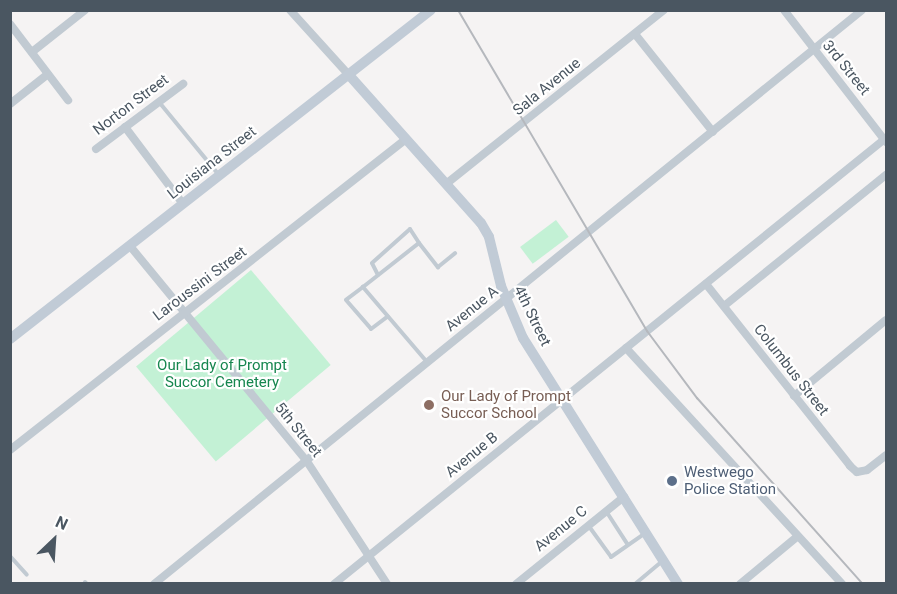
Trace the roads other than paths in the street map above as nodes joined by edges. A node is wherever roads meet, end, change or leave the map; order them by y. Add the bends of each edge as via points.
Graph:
1 (85, 10) edge
2 (290, 10) edge
3 (431, 10) edge
4 (664, 10) edge
5 (784, 10) edge
6 (862, 10) edge
7 (10, 24) edge
8 (13, 34) edge
9 (634, 34) junction
10 (814, 50) junction
11 (32, 52) junction
12 (48, 74) junction
13 (349, 75) junction
14 (183, 84) dead end
15 (68, 100) dead end
16 (158, 102) junction
17 (10, 104) edge
18 (125, 127) junction
19 (713, 132) junction
20 (406, 139) junction
21 (886, 140) edge
22 (96, 149) dead end
23 (886, 175) edge
24 (220, 176) junction
25 (446, 184) junction
26 (183, 204) junction
27 (419, 243) junction
28 (130, 246) junction
29 (455, 253) dead end
30 (378, 275) junction
31 (706, 284) junction
32 (363, 287) junction
33 (506, 299) junction
34 (724, 306) junction
35 (184, 313) junction
36 (388, 316) junction
37 (886, 320) edge
38 (10, 339) edge
39 (626, 348) junction
40 (428, 362) junction
41 (794, 396) junction
42 (562, 400) junction
43 (10, 450) edge
44 (886, 455) edge
45 (306, 460) junction
46 (624, 497) junction
47 (606, 511) junction
48 (588, 524) junction
49 (646, 532) junction
50 (798, 536) junction
51 (628, 545) junction
52 (369, 555) junction
53 (10, 556) edge
54 (663, 560) junction
55 (27, 575) dead end
56 (154, 584) edge
57 (334, 584) edge
58 (387, 584) edge
59 (516, 584) edge
60 (635, 584) edge
61 (678, 584) edge
62 (740, 584) edge
63 (842, 584) edge

1 - 11 street
2 - 13 street
3 - 13 main road, Louisiana Street
4 - 9 street, Sala Avenue
5 - 10 street, 3rd Street
6 - 10 street, Avenue A
7 - 8 street
8 - 11 street
9 - 19 street
9 - 25 street, Sala Avenue
10 - 19 street, Avenue A
10 - 21 street, 3rd Street
11 - 12 street
12 - 15 street
12 - 17 street
13 - 20 main road, 4th Street
13 - 24 main road, Louisiana Street
14 - 16 street, Norton Street
16 - 18 street, Norton Street
16 - 24 lane
18 - 22 street, Norton Street
18 - 26 street
19 - 33 street, Avenue A
20 - 25 main road, 4th Street
20 - 35 street, Laroussini Street
21 - 31 street
23 - 34 street
24 - 26 main road, Louisiana Street
25 - 33 main road, 4th Street via 489,237
26 - 28 main road, Louisiana Street
27 - 29 lane via 438,267
27 - 30 lane
27 - 30 lane via 410,229 372,263
28 - 35 street, 5th Street
28 - 38 main road, Louisiana Street
30 - 32 lane
31 - 34 street, Columbus Street
31 - 39 street, Avenue B
32 - 36 lane
32 - 36 lane via 346,300 371,328
33 - 40 street, Avenue A
33 - 42 main road, 4th Street via 523,338
34 - 41 street, Columbus Street
35 - 43 street, Laroussini Street
35 - 45 street, 5th Street
36 - 40 lane
37 - 41 street
39 - 42 street, Avenue B
39 - 50 street
40 - 45 street, Avenue A
41 - 44 street, Columbus Street via 857,472 867,470
42 - 46 main road, 4th Street
42 - 52 street, Avenue B
45 - 52 street, 5th Street
45 - 56 street, Avenue A
46 - 47 street, Avenue C
46 - 49 main road, 4th Street
47 - 48 street, Avenue C
47 - 51 lane
48 - 51 lane via 611,557
48 - 59 street, Avenue C
49 - 51 lane
49 - 54 main road, 4th Street
50 - 62 street
50 - 63 street
52 - 57 street, Avenue B
52 - 58 street, 5th Street
53 - 55 lane
54 - 60 lane
54 - 61 main road, 4th Street

